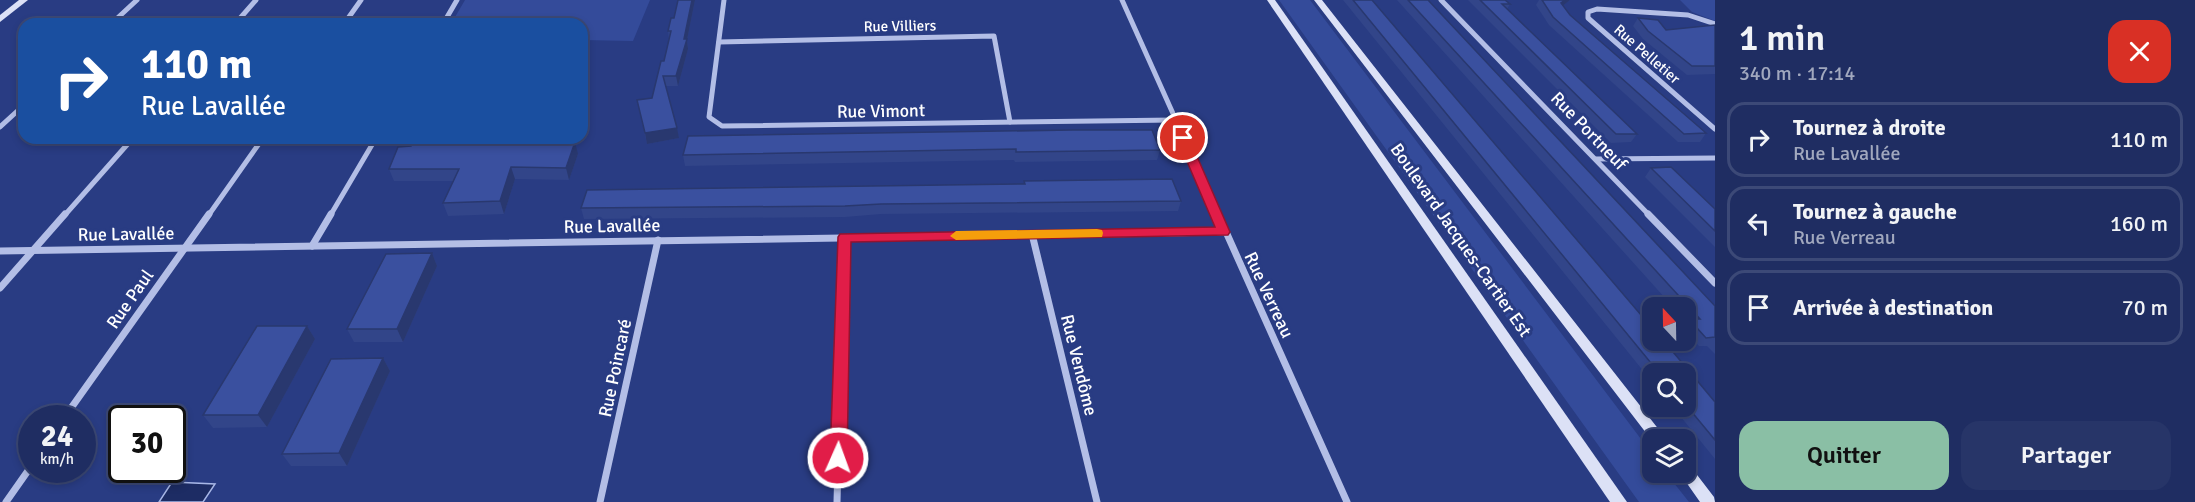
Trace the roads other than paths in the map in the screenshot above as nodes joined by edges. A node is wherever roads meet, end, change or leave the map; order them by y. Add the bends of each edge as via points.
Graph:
1 (24, 0) edge
2 (137, 0) edge
3 (256, 0) edge
4 (361, 0) edge
5 (457, 0) edge
6 (724, 0) edge
7 (1122, 0) edge
8 (1270, 0) edge
9 (1318, 0) edge
10 (1441, 0) edge
11 (118, 18) edge
12 (240, 18) edge
13 (348, 18) edge
14 (446, 18) edge
15 (0, 19) edge
16 (1715, 24) edge
17 (719, 42) junction
18 (18, 110) edge
19 (1174, 120) junction
20 (1010, 122) junction
21 (0, 127) edge
22 (1715, 129) edge
23 (128, 144) edge
24 (259, 144) edge
25 (372, 144) edge
26 (1715, 158) edge
27 (1596, 159) junction
28 (1224, 232) junction
29 (1032, 234) junction
30 (844, 237) junction
31 (658, 240) junction
32 (312, 246) junction
33 (185, 248) junction
34 (0, 250) edge
35 (34, 250) junction
36 (1715, 284) edge
37 (0, 288) edge
38 (73, 405) edge
39 (1651, 429) edge
40 (19, 483) edge
41 (1694, 483) edge
42 (6, 502) edge
43 (600, 502) edge
44 (837, 502) edge
45 (1097, 502) edge
46 (1347, 502) edge
47 (1619, 502) edge
48 (1708, 502) edge

1 - 15 main road
2 - 11 street
3 - 12 street
4 - 13 street
5 - 14 street
6 - 17 street, Rue Vimont
7 - 19 street, Rue Verreau
8 - 47 main road, Boulevard Jacques-Cartier Est
9 - 39 main road, Boulevard Jacques-Cartier Est
10 - 27 street, Rue Portneuf
16 - 22 street, Rue Pelletier via 1688,15 1597,9 1588,12 1588,18
17 - 20 street, Rue Villiers via 994,36
17 - 20 street, Rue Vimont via 709,117 722,126
18 - 21 street
19 - 20 street, Rue Vimont
19 - 28 street, Rue Verreau
23 - 35 street
24 - 33 street, Rue Paul
25 - 32 street
26 - 27 street
27 - 36 street, Rue Portneuf
28 - 29 street, Rue Lavallée
28 - 46 street, Rue Verreau
29 - 30 street, Rue Lavallée
29 - 45 street, Rue Vendôme
30 - 31 street, Rue Lavallée
30 - 44 street
31 - 32 street, Rue Lavallée
31 - 43 street, Rue Poincaré
32 - 33 street, Rue Lavallée
33 - 35 street, Rue Lavallée
33 - 38 street, Rue Paul
34 - 35 street, Rue Lavallée
35 - 37 street
40 - 42 street
41 - 48 main road

